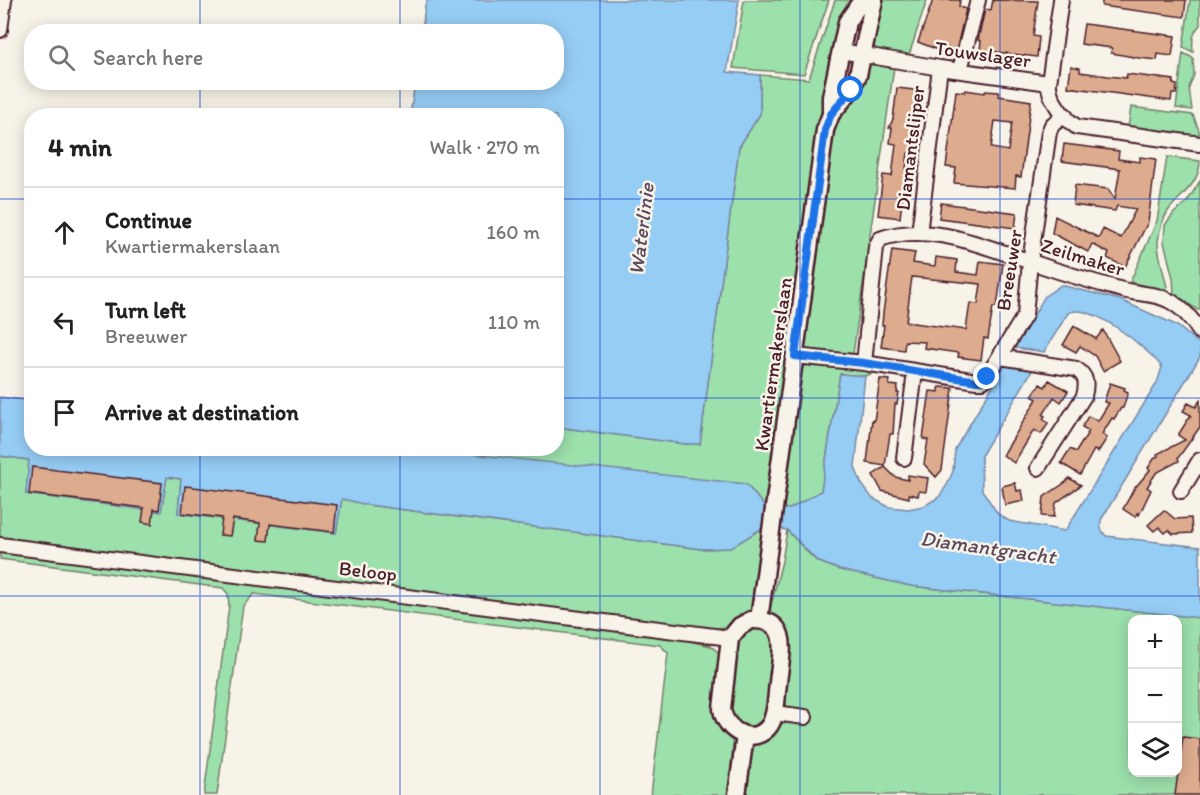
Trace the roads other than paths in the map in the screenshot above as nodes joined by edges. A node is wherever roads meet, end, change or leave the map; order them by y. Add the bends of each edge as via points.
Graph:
1 (4, 0) edge
2 (862, 0) edge
3 (874, 0) edge
4 (978, 0) edge
5 (1061, 0) edge
6 (0, 30) edge
7 (841, 51) junction
8 (862, 55) junction
9 (940, 69) junction
10 (960, 70) junction
11 (1049, 83) junction
12 (831, 114) junction
13 (1065, 115) junction
14 (1200, 144) edge
15 (919, 232) junction
16 (1030, 262) junction
17 (1199, 324) edge
18 (795, 356) junction
19 (999, 357) junction
20 (864, 363) junction
21 (915, 372) junction
22 (904, 458) dead end
23 (1200, 460) edge
24 (1038, 468) dead end
25 (1181, 491) dead end
26 (0, 545) edge
27 (759, 620) junction
28 (730, 638) junction
29 (775, 713) junction
30 (806, 717) dead end
31 (745, 735) junction
32 (737, 795) edge

1 - 6 street
2 - 7 main road, Kwartiermakerslaan via 847,22
3 - 8 main road, Kwartiermakerslaan
4 - 10 street
5 - 11 street
7 - 8 street, Touwslager
7 - 12 main road, Kwartiermakerslaan
8 - 9 street, Touwslager
8 - 12 main road, Kwartiermakerslaan via 851,90
9 - 10 street, Touwslager
9 - 15 street, Diamantslijper
10 - 11 street, Touwslager
11 - 13 street, Touwslager via 1050,95
12 - 18 main road, Kwartiermakerslaan via 825,130
13 - 14 street, Touwslager via 1081,129
13 - 16 street, Breeuwer via 1049,132
15 - 16 street, Zeilmaker via 977,242
15 - 20 street, Zeilmaker via 880,239 876,247
16 - 17 street, Zeilmaker via 1123,291 1153,294 1172,302
16 - 19 street, Breeuwer via 1025,315
18 - 20 street, Breeuwer
18 - 27 main road, Kwartiermakerslaan
19 - 21 street, Breeuwer via 983,381
19 - 24 street via 1076,369 1087,385 1084,396
20 - 21 street, Breeuwer
21 - 22 street
23 - 25 street
26 - 28 street, Beloop
27 - 28 main road via 740,626
27 - 29 main road via 774,627 782,639
28 - 31 main road via 723,718 732,729
29 - 30 street
29 - 31 main road via 764,730
31 - 32 main road

